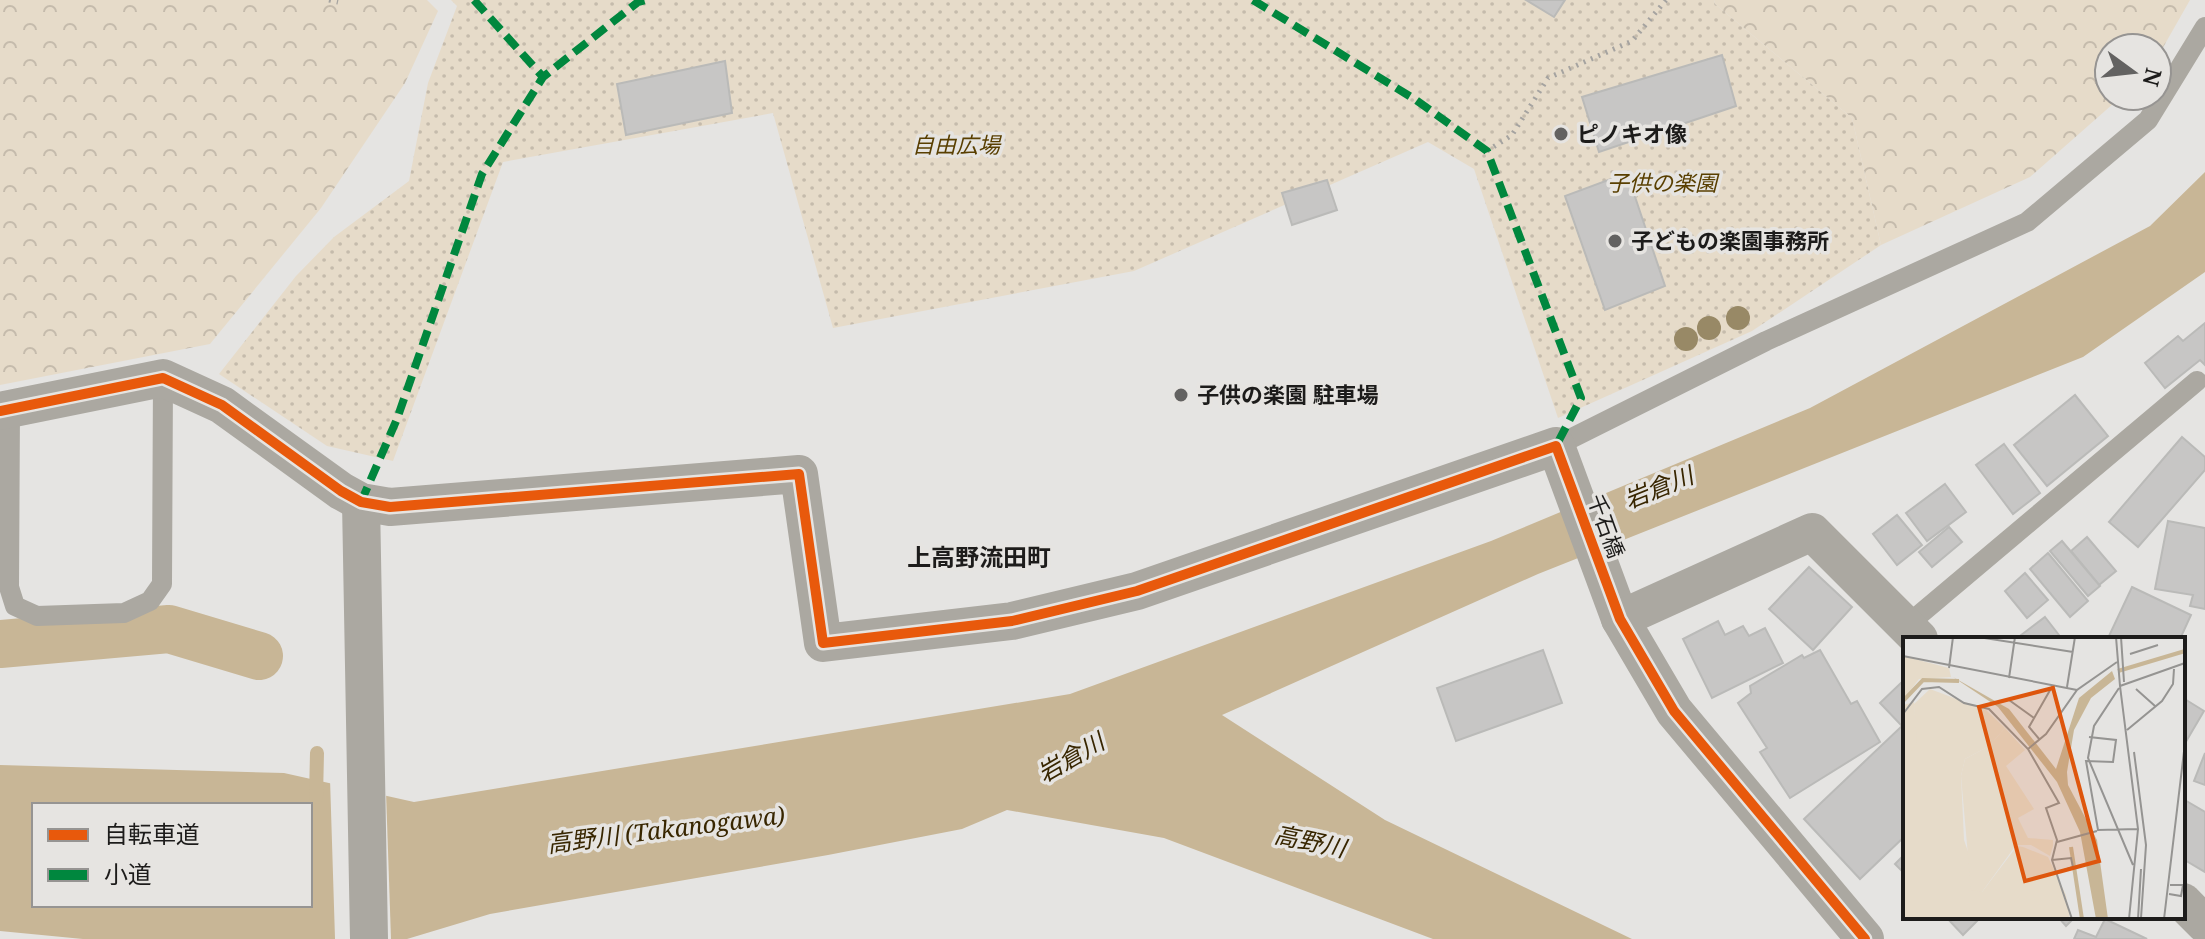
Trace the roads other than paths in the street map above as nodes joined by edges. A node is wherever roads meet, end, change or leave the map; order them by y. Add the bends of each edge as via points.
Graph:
1 (2205, 27) edge
2 (163, 378) junction
3 (2197, 381) dead end
4 (5, 409) edge
5 (1556, 446) junction
6 (361, 502) junction
7 (1620, 619) junction
8 (1912, 633) edge
9 (2185, 904) edge
10 (2205, 924) edge
11 (369, 939) edge
12 (1865, 939) edge

1 - 5 lane via 2148,120 2027,222 1766,341
2 - 4 street
2 - 4 lane via 162,584 150,601 124,613 37,616 15,606 9,587
2 - 6 street via 222,405
3 - 8 lane
5 - 6 street via 1137,591 1012,621 823,643 799,474 390,507
5 - 7 street, 千石橋
6 - 11 street
7 - 8 street via 1812,532
7 - 12 street, 千石橋 via 1674,711
9 - 10 street

